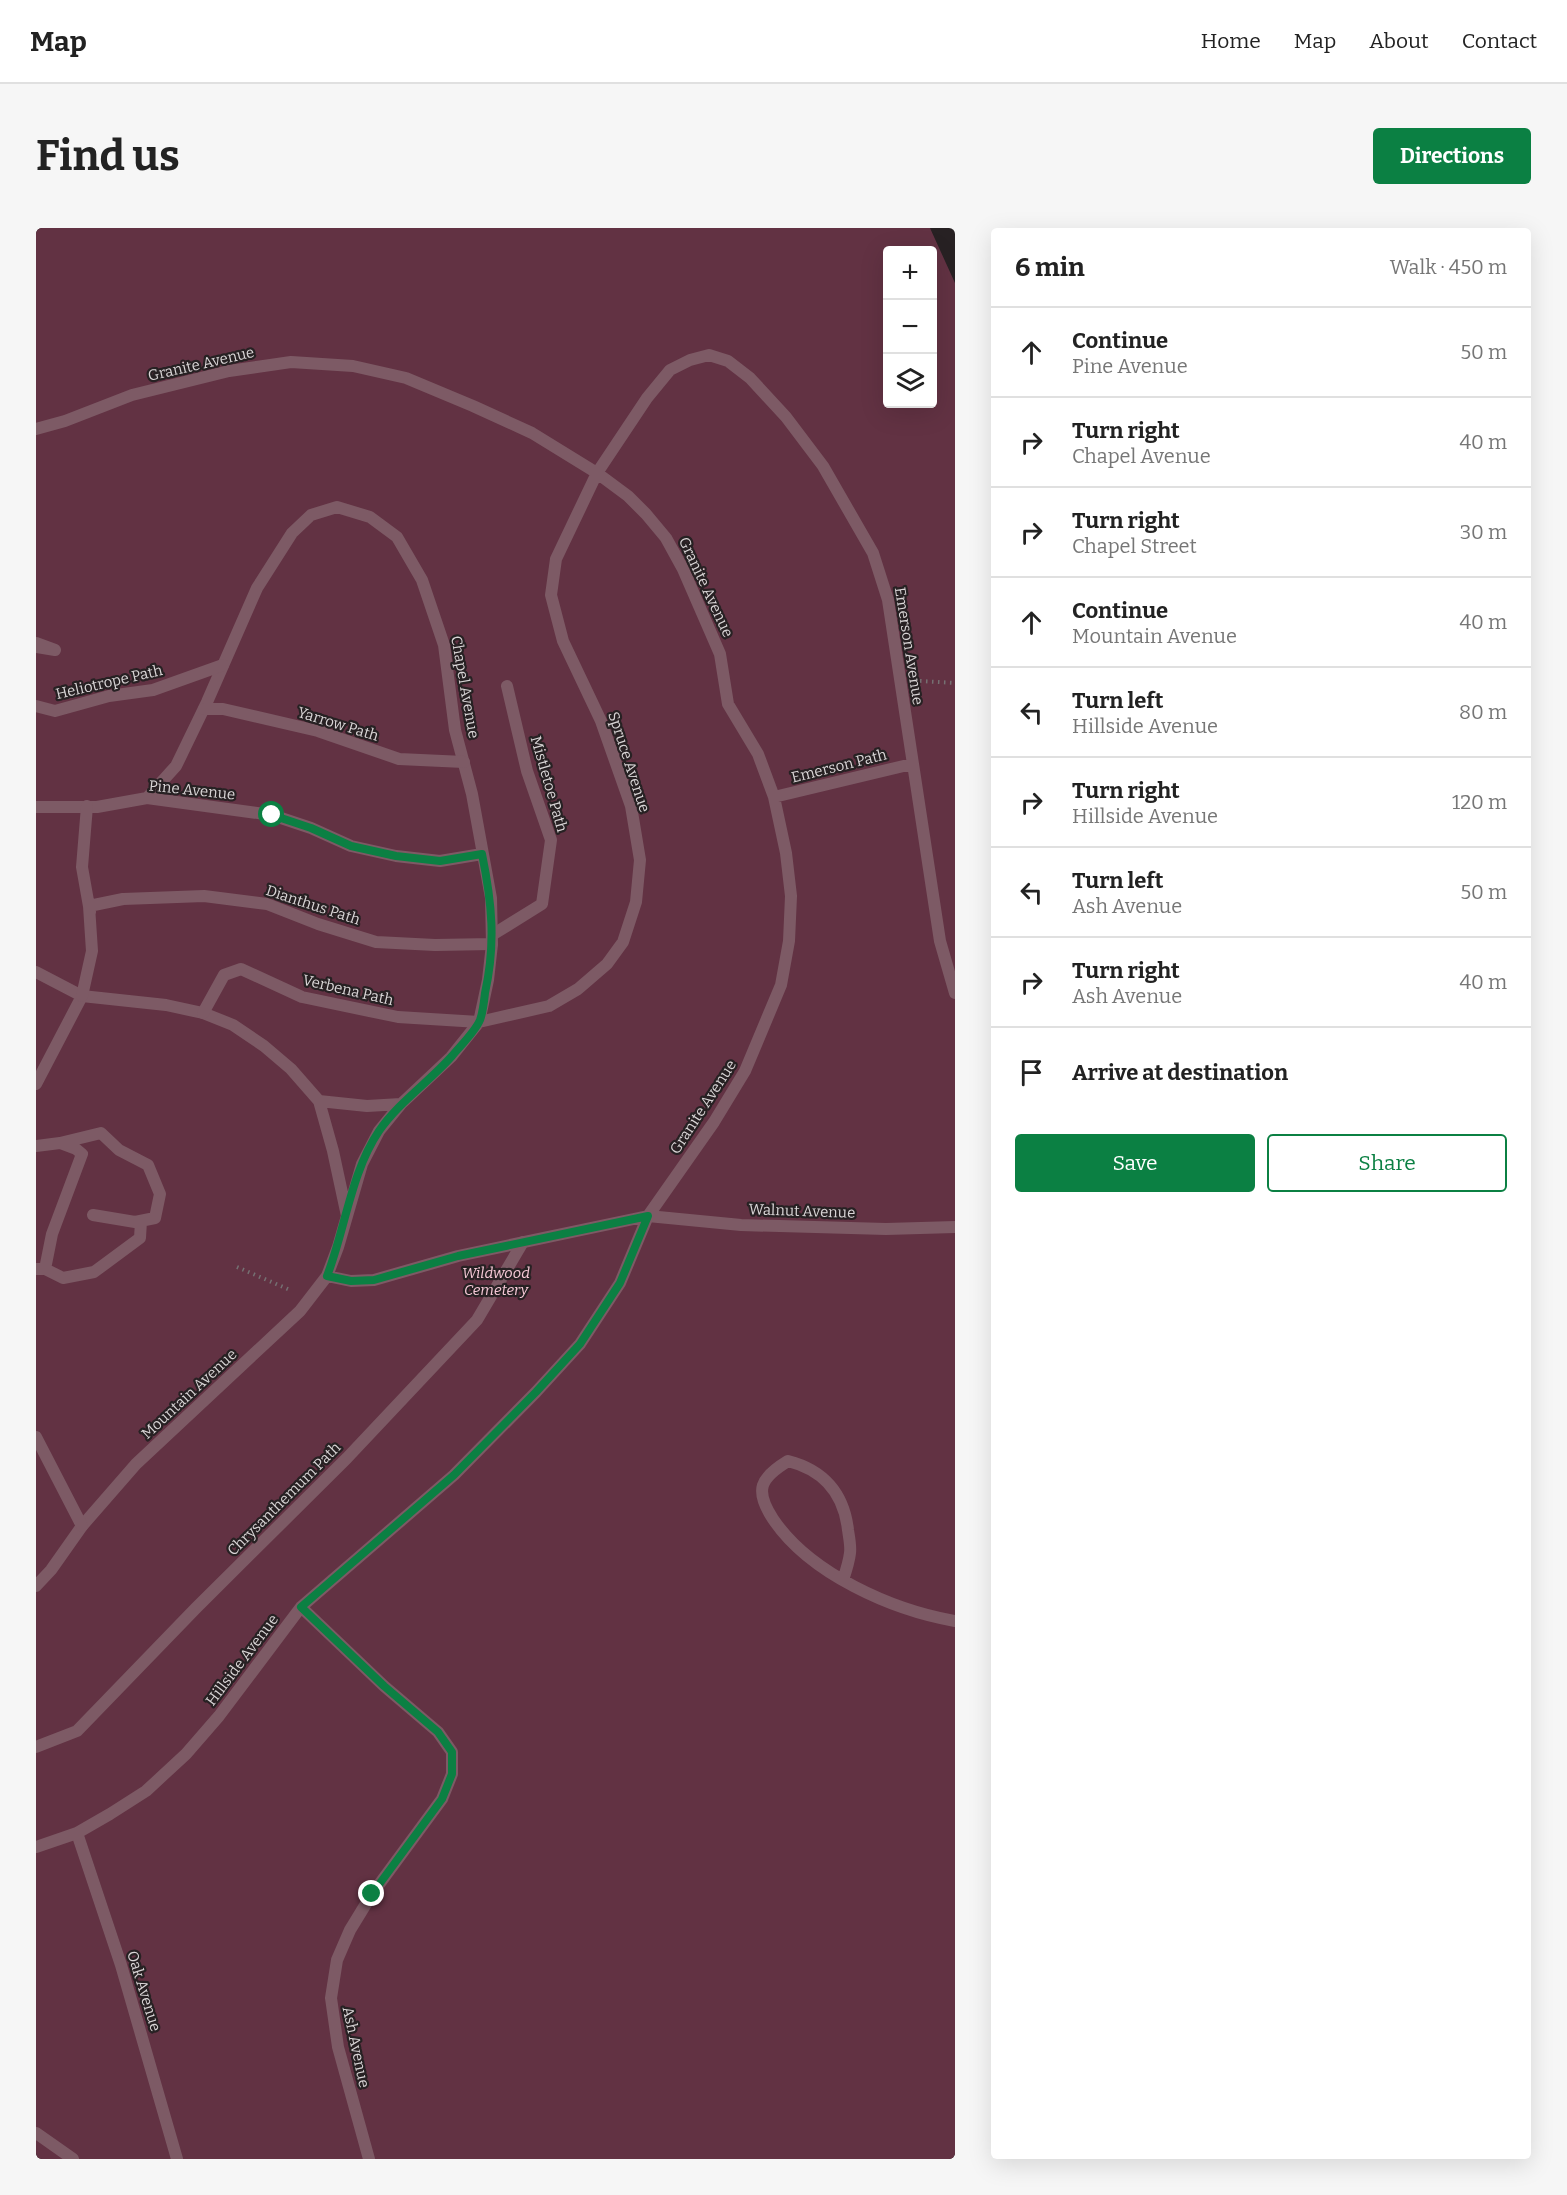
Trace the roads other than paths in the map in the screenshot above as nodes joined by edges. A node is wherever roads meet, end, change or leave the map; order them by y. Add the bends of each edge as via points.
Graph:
1 (36, 429) edge
2 (597, 473) junction
3 (223, 665) junction
4 (507, 686) dead end
5 (36, 705) edge
6 (204, 709) junction
7 (464, 762) junction
8 (912, 764) junction
9 (774, 797) junction
10 (147, 798) junction
11 (36, 807) edge
12 (87, 807) junction
13 (482, 854) junction
14 (89, 906) junction
15 (492, 939) junction
16 (36, 972) edge
17 (955, 993) edge
18 (82, 996) junction
19 (203, 1013) junction
20 (479, 1022) junction
21 (36, 1084) edge
22 (319, 1101) junction
23 (401, 1104) junction
24 (60, 1143) junction
25 (36, 1146) edge
26 (93, 1215) dead end
27 (347, 1216) junction
28 (648, 1216) junction
29 (141, 1221) junction
30 (955, 1227) edge
31 (523, 1242) junction
32 (40, 1269) edge
33 (327, 1276) junction
34 (37, 1441) edge
35 (82, 1526) junction
36 (843, 1580) junction
37 (36, 1586) edge
38 (301, 1607) junction
39 (955, 1621) edge
40 (36, 1747) edge
41 (77, 1833) junction
42 (36, 1847) edge
43 (36, 2133) edge
44 (73, 2159) edge
45 (177, 2159) edge
46 (369, 2159) edge

1 - 2 street, Granite Avenue via 132,395 229,370 291,362 353,366 406,378 473,406 532,433
2 - 8 street, Emerson Avenue via 670,370 710,355 728,361 750,378 823,466 873,553 888,600
2 - 9 street, Granite Avenue via 628,496 666,538 683,569 720,654 728,704 758,754
2 - 20 street, Spruce Avenue via 555,559 551,595 563,641 602,721 631,806 640,860 636,902 623,942 607,964 578,989 549,1006
3 - 5 street, Heliotrope Path via 153,690 109,696 55,711
3 - 6 street, Chapel Avenue
3 - 7 street, Chapel Avenue via 257,588 292,533 311,516 337,507 370,517 397,537 422,580 444,645 455,730
4 - 15 street, Mistletoe Path via 527,771 551,840 542,904
6 - 7 street, Yarrow Path via 223,709 318,731 399,759
6 - 10 street, Chapel Avenue via 176,766
7 - 13 street, Chapel Avenue
8 - 9 street, Emerson Path
8 - 17 street, Emerson Avenue via 940,941
9 - 28 street, Granite Avenue via 791,896 789,941 781,985 745,1071
10 - 12 street, Pine Avenue
10 - 13 street, Pine Avenue via 272,815 351,846 396,856 440,861
11 - 12 street, Pine Avenue
12 - 14 street via 82,867
13 - 15 street, Chapel Avenue via 491,898
14 - 15 street, Dianthus Path via 123,899 204,896 267,904 376,942 435,945
14 - 18 street via 92,951
15 - 20 street, Chapel Avenue
16 - 18 street
18 - 19 street, Mountain Avenue
18 - 21 street
19 - 20 street, Verbena Path via 224,975 241,969 302,997 398,1017
19 - 22 street, Mountain Avenue via 233,1025 264,1046 291,1068
20 - 23 street, Mountain Avenue via 451,1057
22 - 23 street via 367,1106
22 - 27 street, Mountain Avenue
23 - 27 street, Mountain Avenue via 379,1131 362,1164
24 - 25 street
24 - 29 street via 101,1133 119,1150 148,1165 160,1194 155,1218
24 - 32 street via 82,1154
26 - 29 street
27 - 33 street, Mountain Avenue
28 - 30 street, Walnut Avenue via 741,1225
28 - 31 street
28 - 38 street, Hillside Avenue via 620,1283 573,1352 454,1475
29 - 32 street via 140,1238 94,1272 63,1278
31 - 33 street via 374,1280
31 - 40 street, Chrysanthemum Path via 477,1320 347,1458 77,1731
33 - 35 street, Mountain Avenue via 292,1319 136,1464
34 - 35 street
35 - 37 street, Mountain Avenue
36 - 36 street via 851,1551 839,1495 804,1465 788,1461 765,1478 760,1492 765,1508 802,1552
36 - 39 street via 895,1604
38 - 41 street, Hillside Avenue via 186,1754 146,1791
38 - 46 street, Ash Avenue via 438,1732 452,1752 452,1774 442,1799 372,1894 337,1960 331,1998 338,2047
41 - 42 street, Hillside Avenue
41 - 45 street, Oak Avenue via 121,1965
43 - 44 street

